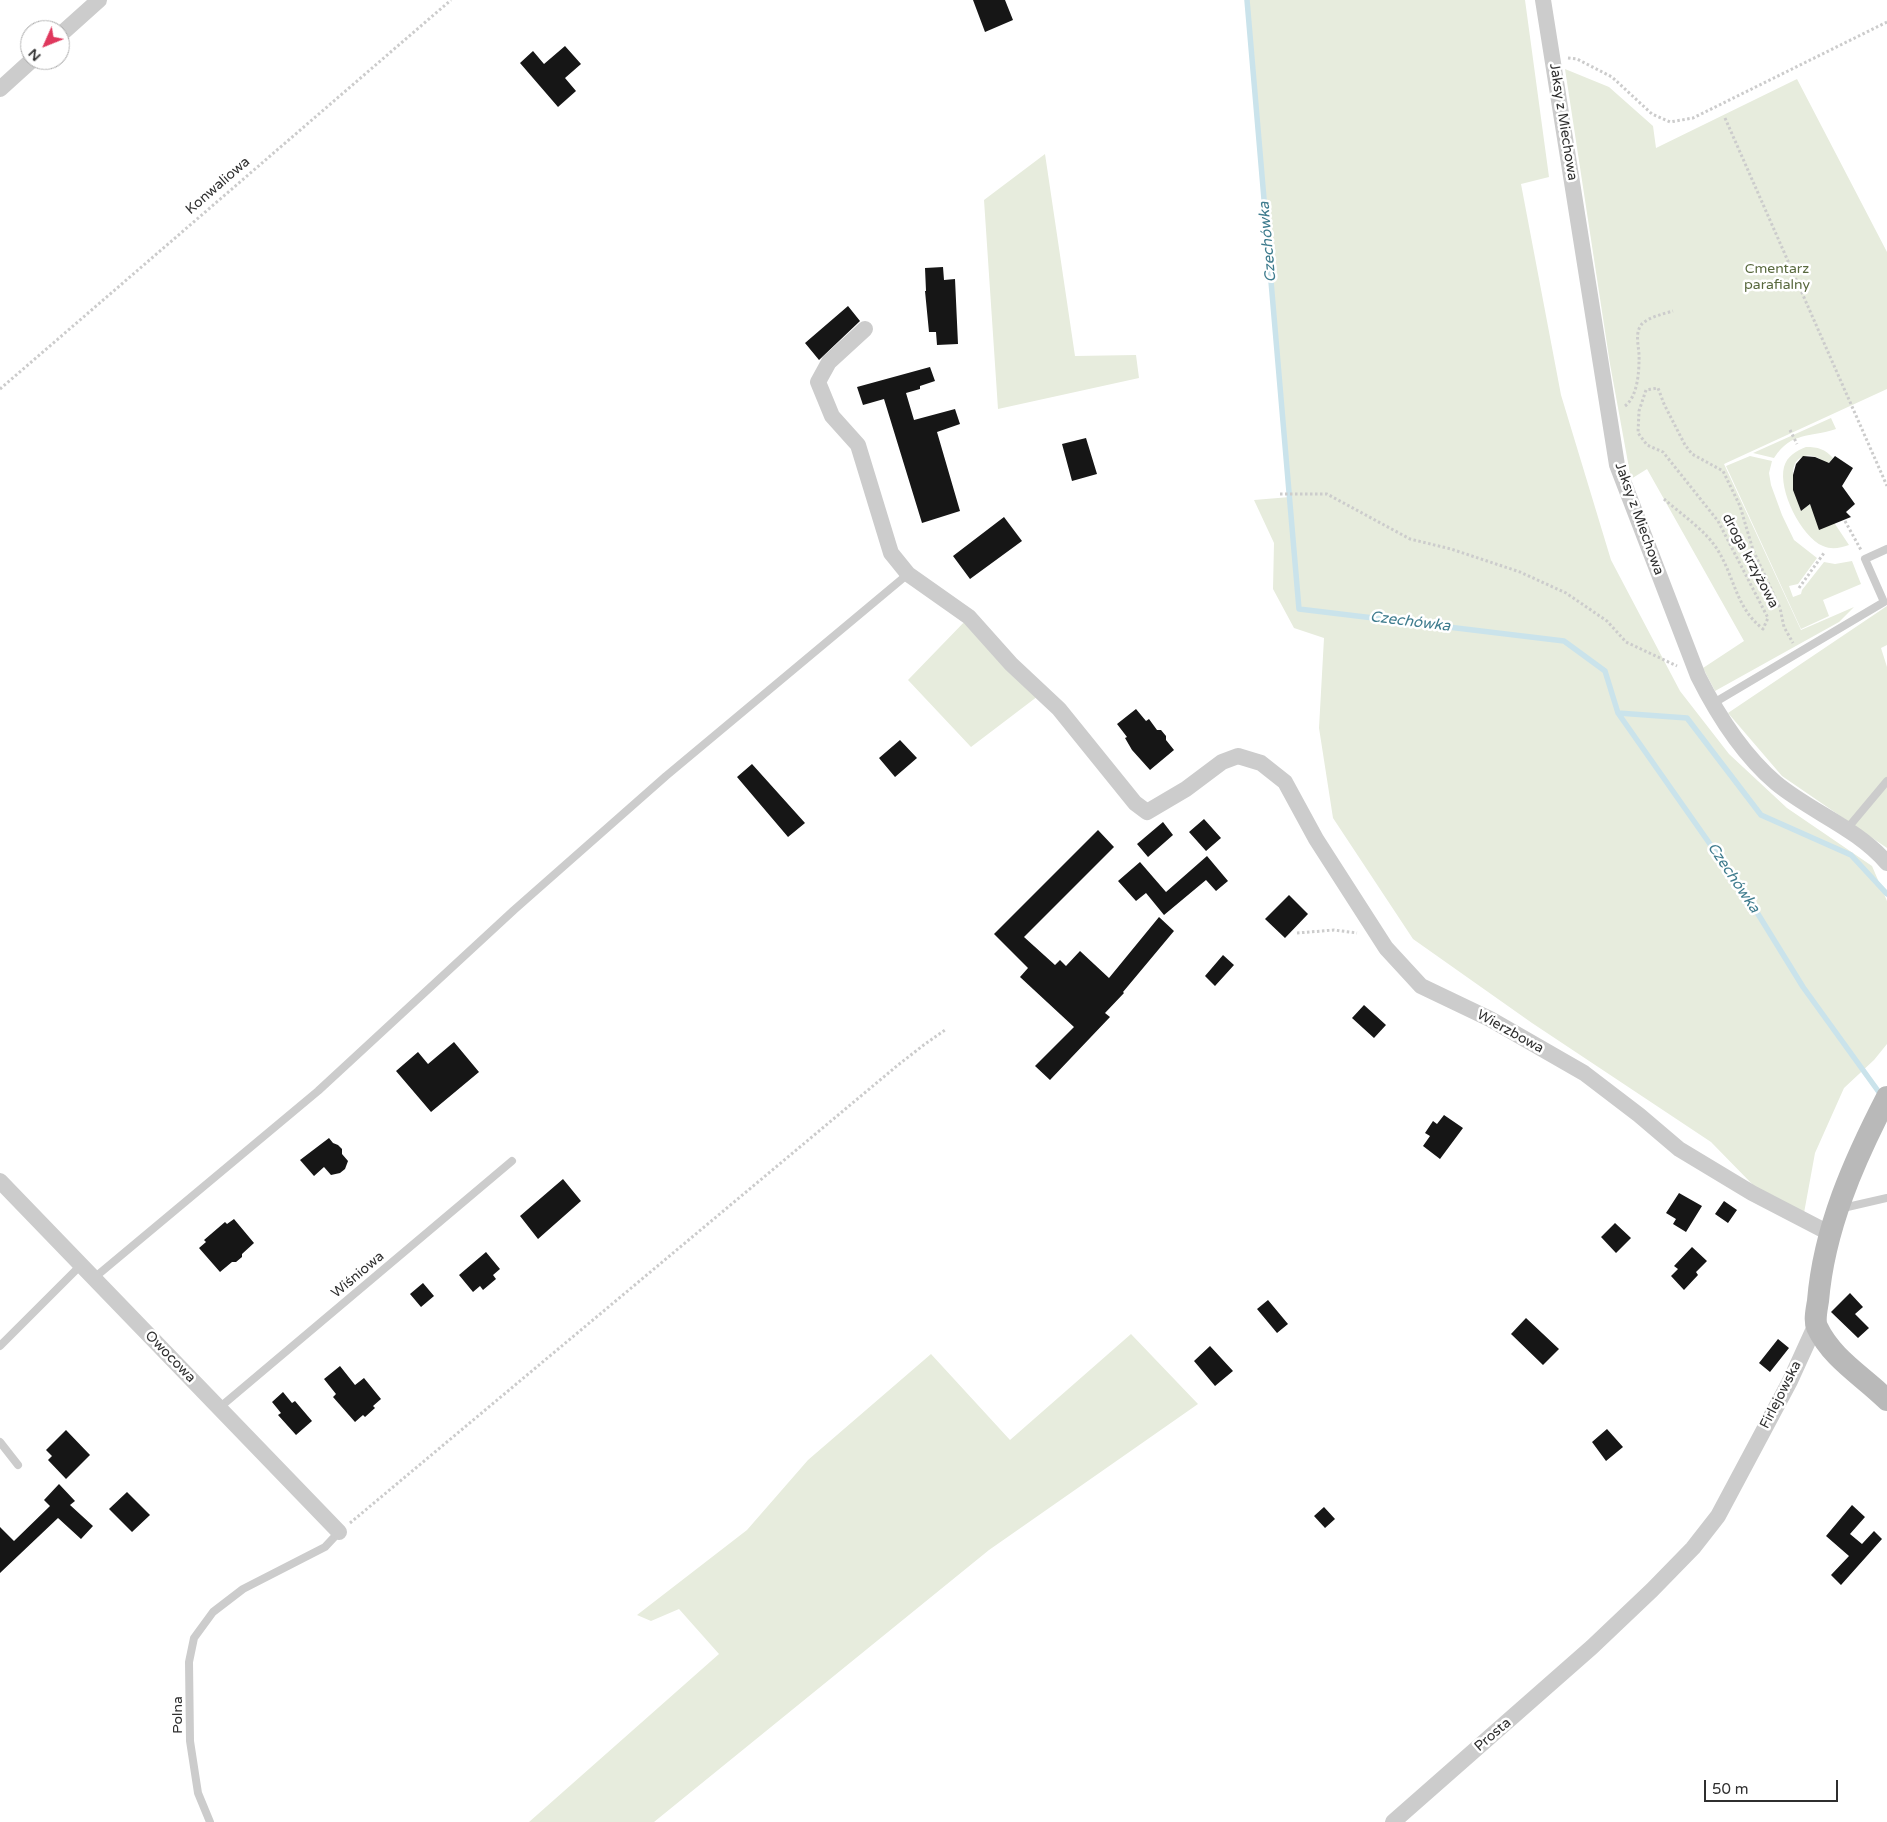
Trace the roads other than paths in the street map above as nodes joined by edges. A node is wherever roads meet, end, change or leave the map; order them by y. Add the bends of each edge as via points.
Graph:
1 (98, 0) edge
2 (1543, 0) edge
3 (70, 26) edge
4 (21, 70) edge
5 (0, 89) edge
6 (865, 330) dead end
7 (1887, 549) edge
8 (908, 574) junction
9 (1712, 704) junction
10 (1887, 781) edge
11 (1846, 830) junction
12 (1887, 863) edge
13 (1887, 1097) edge
14 (512, 1162) dead end
15 (0, 1181) edge
16 (1887, 1198) edge
17 (1838, 1209) junction
18 (1829, 1233) junction
19 (81, 1265) junction
20 (94, 1278) junction
21 (1816, 1324) junction
22 (0, 1346) edge
23 (1887, 1400) edge
24 (219, 1408) junction
25 (0, 1442) edge
26 (18, 1465) dead end
27 (339, 1532) joint
28 (1592, 1647) joint
29 (210, 1822) edge
30 (1393, 1822) edge

1 - 3 street
2 - 9 street, Jaksy z Miechowa via 1617,465 1698,676
4 - 5 street
6 - 8 street via 829,362 818,382 832,416 858,445 891,553
7 - 9 lane via 1865,560 1884,602
8 - 18 street, Wierzbowa via 968,617 1059,709 1135,803 1147,812 1222,762 1238,756 1261,763 1285,782 1316,839 1386,948 1421,986 1490,1019 1584,1073 1679,1149 1752,1193
8 - 20 lane via 666,776 318,1091
9 - 11 street, Jaksy z Miechowa via 1739,744 1771,778
10 - 11 lane
11 - 12 street, Jaksy z Miechowa via 1867,842
13 - 17 street, Firlejowska
14 - 24 lane, Wiśniowa
15 - 19 street, Owocowa
16 - 17 lane
17 - 18 street, Firlejowska
18 - 21 street, Firlejowska via 1820,1276
19 - 20 street, Owocowa
19 - 22 lane
20 - 24 street, Owocowa
21 - 23 street via 1837,1357
21 - 28 street, Firlejowska via 1790,1381 1718,1516 1693,1548
24 - 27 street, Owocowa
25 - 26 lane
27 - 29 lane, Polna via 325,1547 243,1589 213,1612 194,1638 189,1662 190,1741 198,1793
28 - 30 street, Prosta

